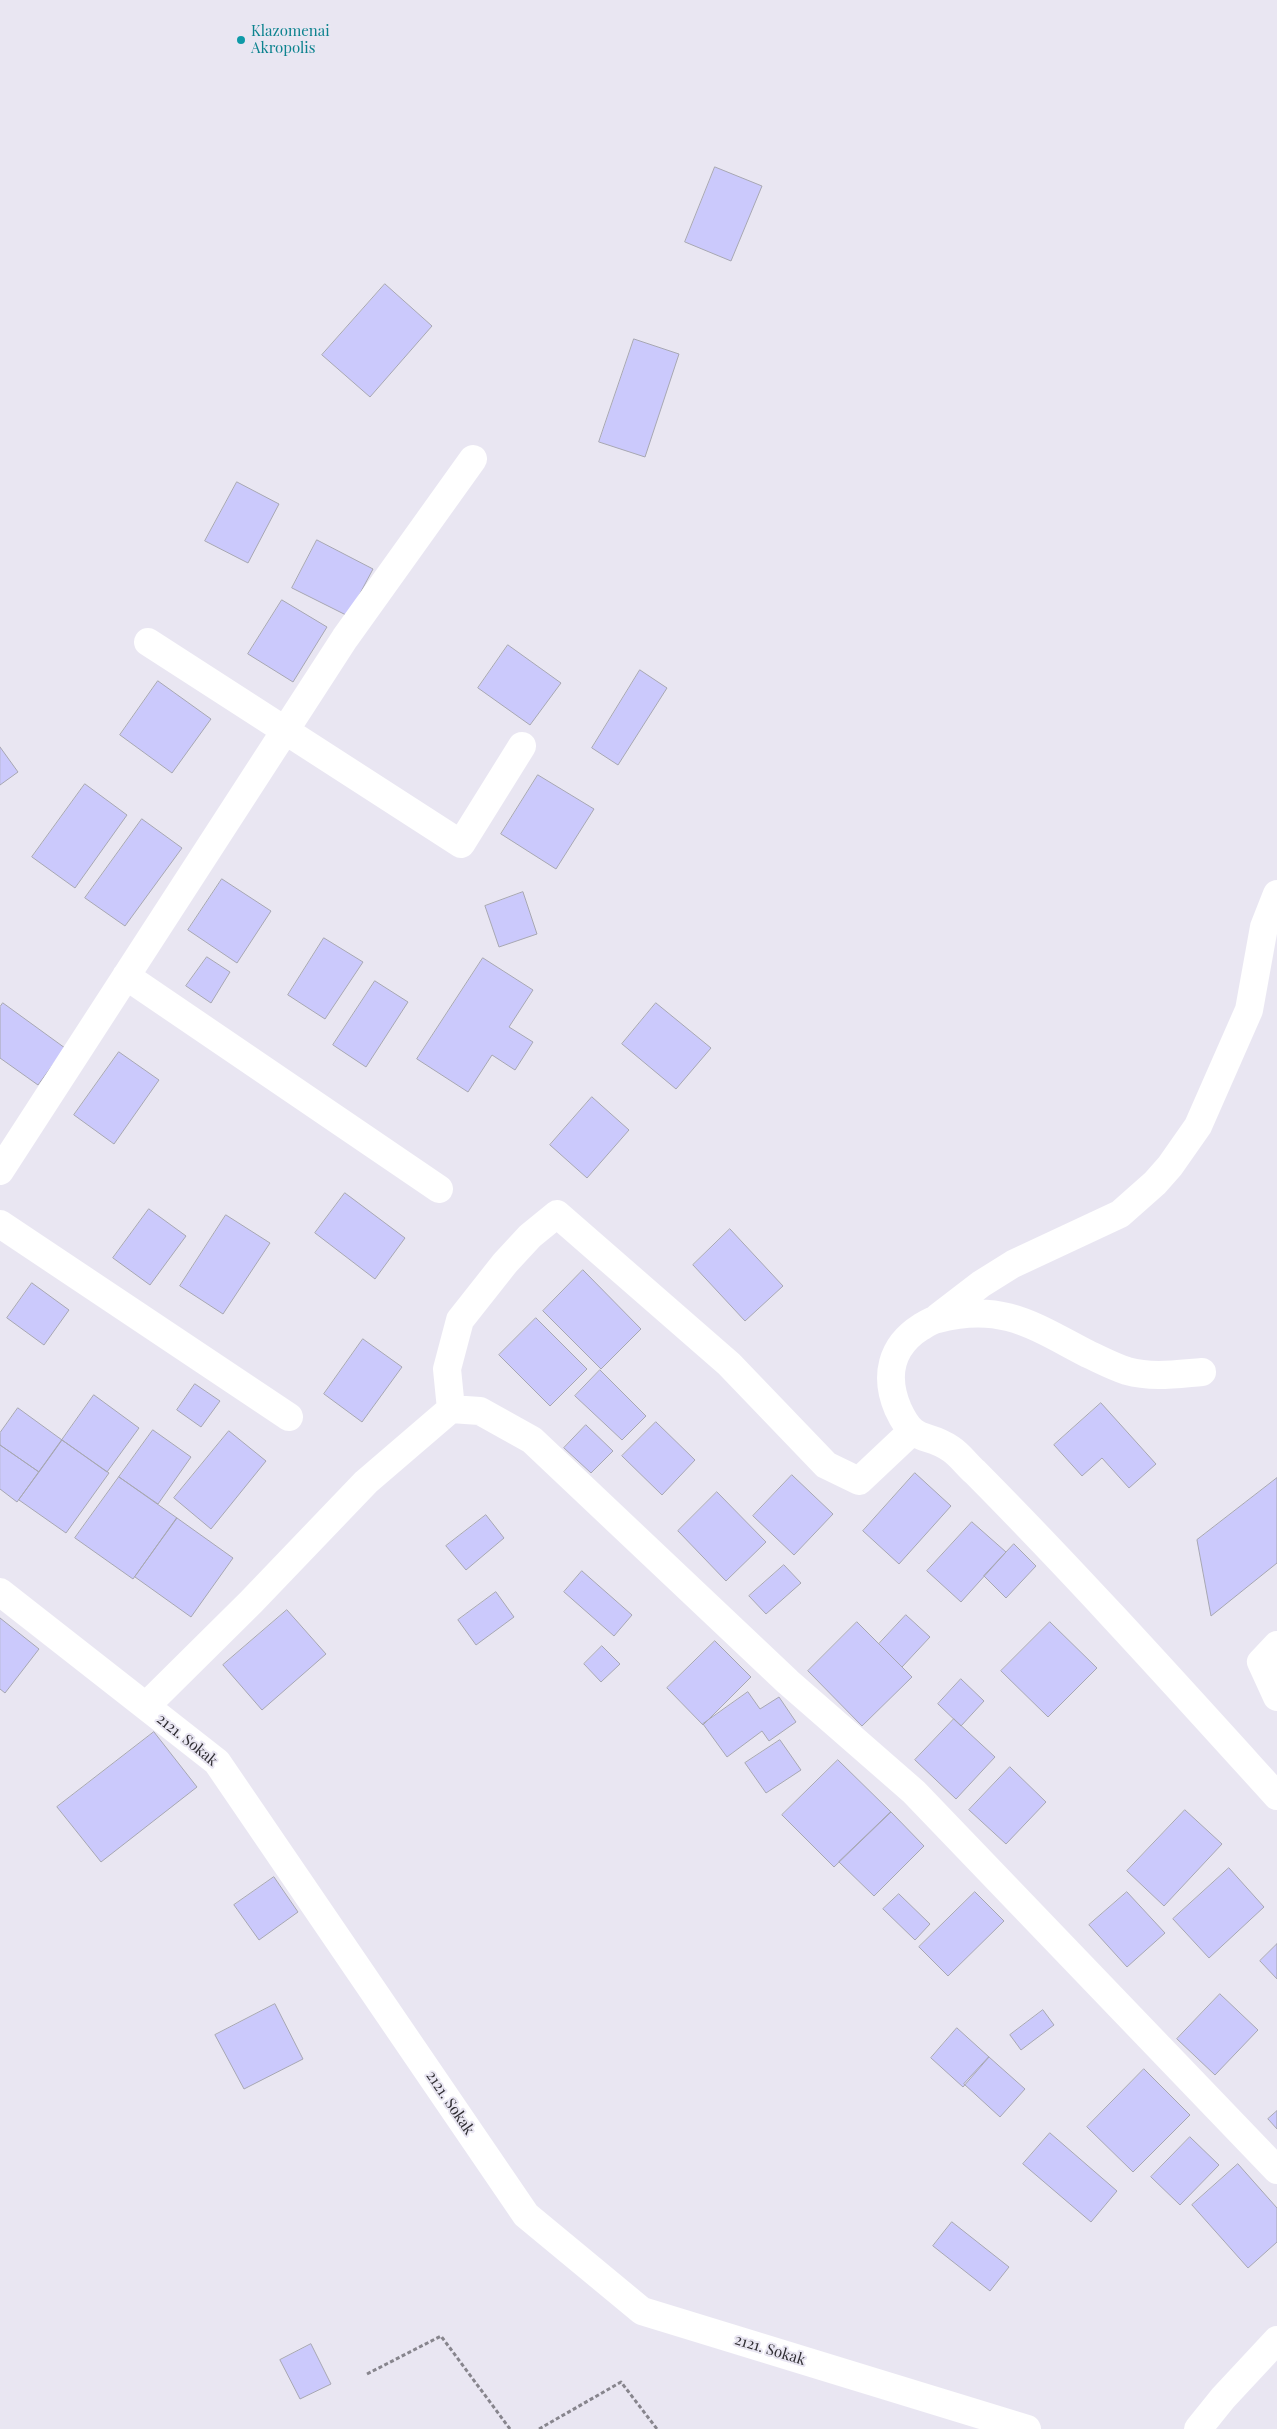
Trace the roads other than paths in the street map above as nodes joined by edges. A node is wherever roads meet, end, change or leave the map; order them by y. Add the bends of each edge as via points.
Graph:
1 (473, 459) dead end
2 (148, 642) dead end
3 (285, 730) junction
4 (522, 746) dead end
5 (1277, 894) edge
6 (126, 976) junction
7 (0, 1171) edge
8 (439, 1190) dead end
9 (0, 1224) edge
10 (935, 1319) junction
11 (1202, 1372) dead end
12 (451, 1410) junction
13 (289, 1417) dead end
14 (911, 1432) junction
15 (0, 1592) edge
16 (1277, 1645) edge
17 (1277, 1696) edge
18 (146, 1706) junction
19 (1277, 1796) edge
20 (1277, 2170) edge
21 (1277, 2340) edge
22 (1027, 2429) edge
23 (1198, 2429) edge

1 - 3 street via 345,638
2 - 3 street
3 - 4 street via 461,844
3 - 6 street
5 - 10 street via 1264,927 1249,1010 1198,1126 1170,1166 1120,1214 1013,1264
6 - 7 street
6 - 8 street
9 - 13 street
10 - 11 street via 993,1312 1043,1329 1127,1371 1150,1375
10 - 14 street via 913,1332 898,1347 891,1367 892,1389
12 - 14 street via 447,1370 460,1320 505,1263 530,1236 557,1214 729,1364 826,1465 859,1481
12 - 18 street via 366,1482
12 - 20 street via 480,1411 532,1440 788,1682 914,1792
14 - 19 street via 951,1449 1045,1543
15 - 18 street, 2121. Sokak
16 - 17 street via 1261,1662
18 - 22 street, 2121. Sokak via 217,1762 526,2215 642,2311
21 - 23 street

